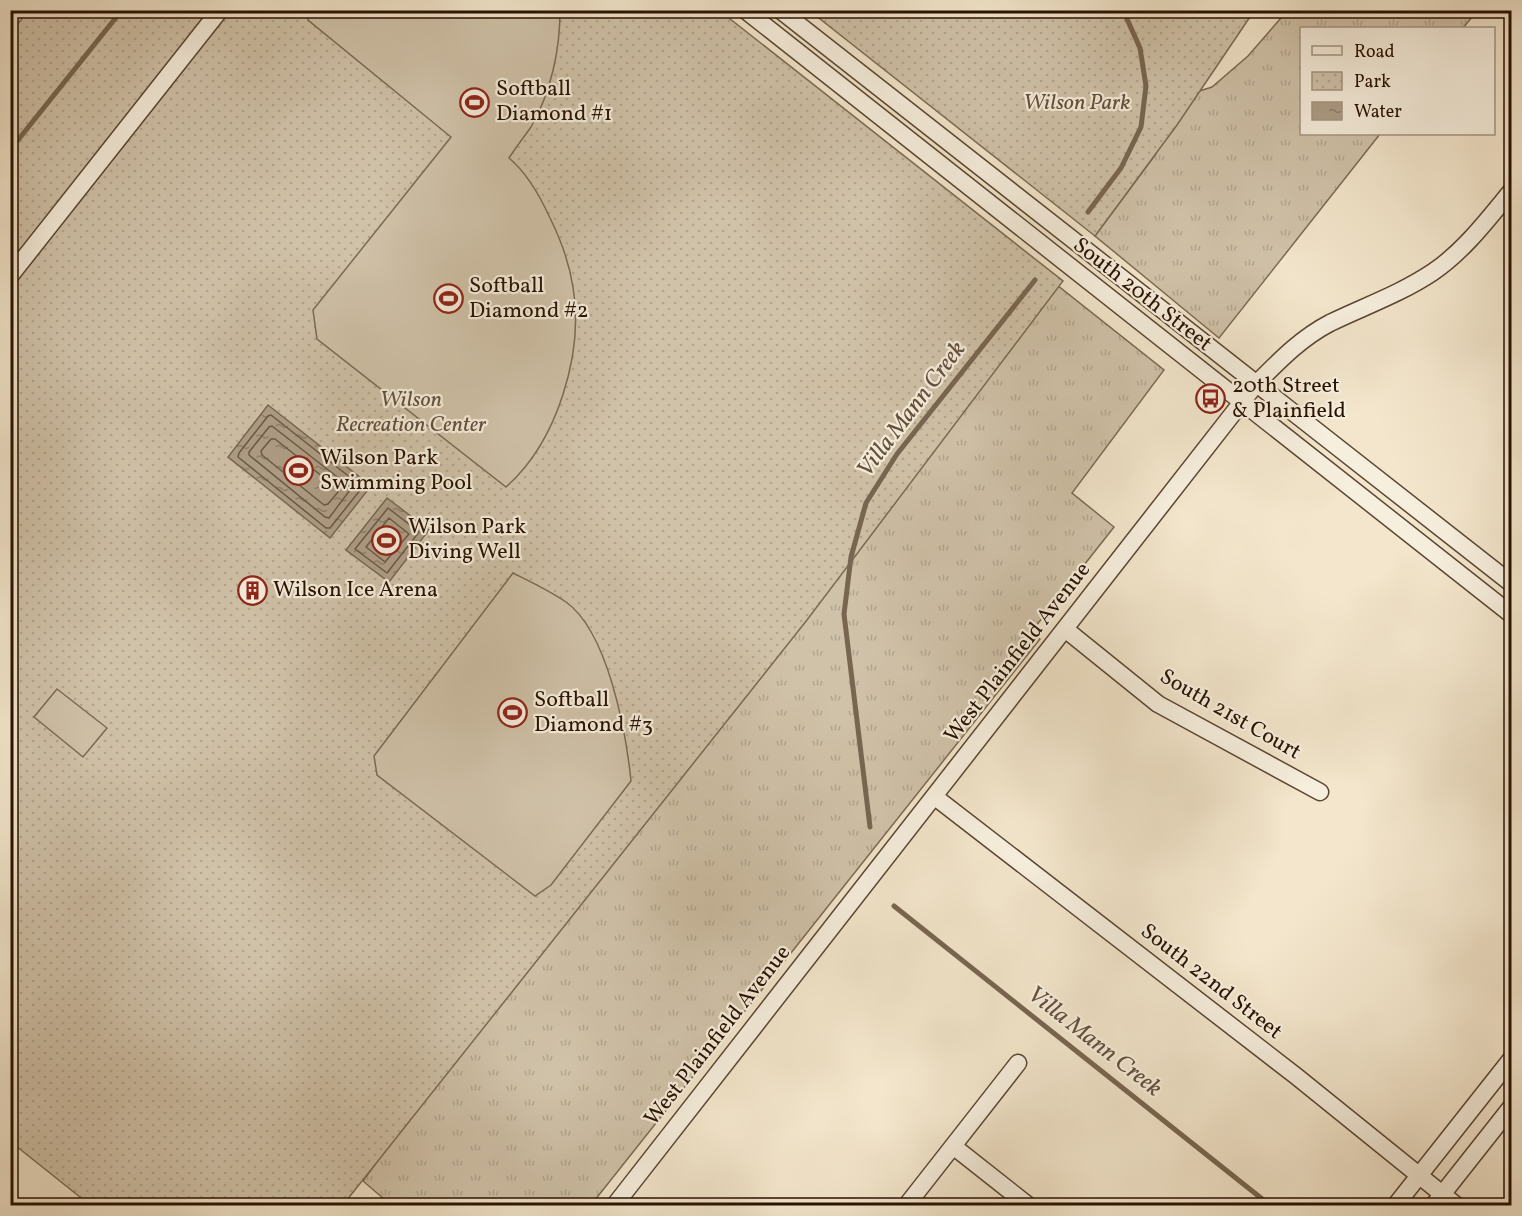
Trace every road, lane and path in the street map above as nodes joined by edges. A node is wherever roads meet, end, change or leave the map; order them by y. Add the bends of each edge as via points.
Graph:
1 (220, 10) edge
2 (745, 10) edge
3 (780, 10) edge
4 (1512, 190) edge
5 (10, 276) edge
6 (1256, 384) junction
7 (1242, 402) junction
8 (1512, 584) edge
9 (1512, 615) edge
10 (1065, 629) junction
11 (1320, 792) dead end
12 (935, 797) junction
13 (1512, 1058) edge
14 (1018, 1063) dead end
15 (1512, 1106) edge
16 (953, 1146) junction
17 (1419, 1175) junction
18 (1437, 1199) edge
19 (614, 1206) edge
20 (906, 1206) edge
21 (1029, 1206) edge
22 (1395, 1206) edge
23 (1457, 1206) edge

1 - 5 street
2 - 7 street, South 20th Street
3 - 6 street, South 20th Street
4 - 6 street, West Plainfield Avenue via 1446,262 1393,296 1329,324 1285,354
6 - 7 street, West Plainfield Avenue
6 - 8 street, South 20th Street
7 - 9 street, South 20th Street
7 - 10 street, West Plainfield Avenue
10 - 11 street, South 21st Court via 1158,704
10 - 12 street, West Plainfield Avenue
12 - 17 street, South 22nd Street
12 - 19 street, West Plainfield Avenue
13 - 17 street
14 - 16 street
15 - 18 street
16 - 20 street
16 - 21 street
17 - 18 street, South 22nd Street
17 - 22 street
18 - 23 street, South 22nd Street

